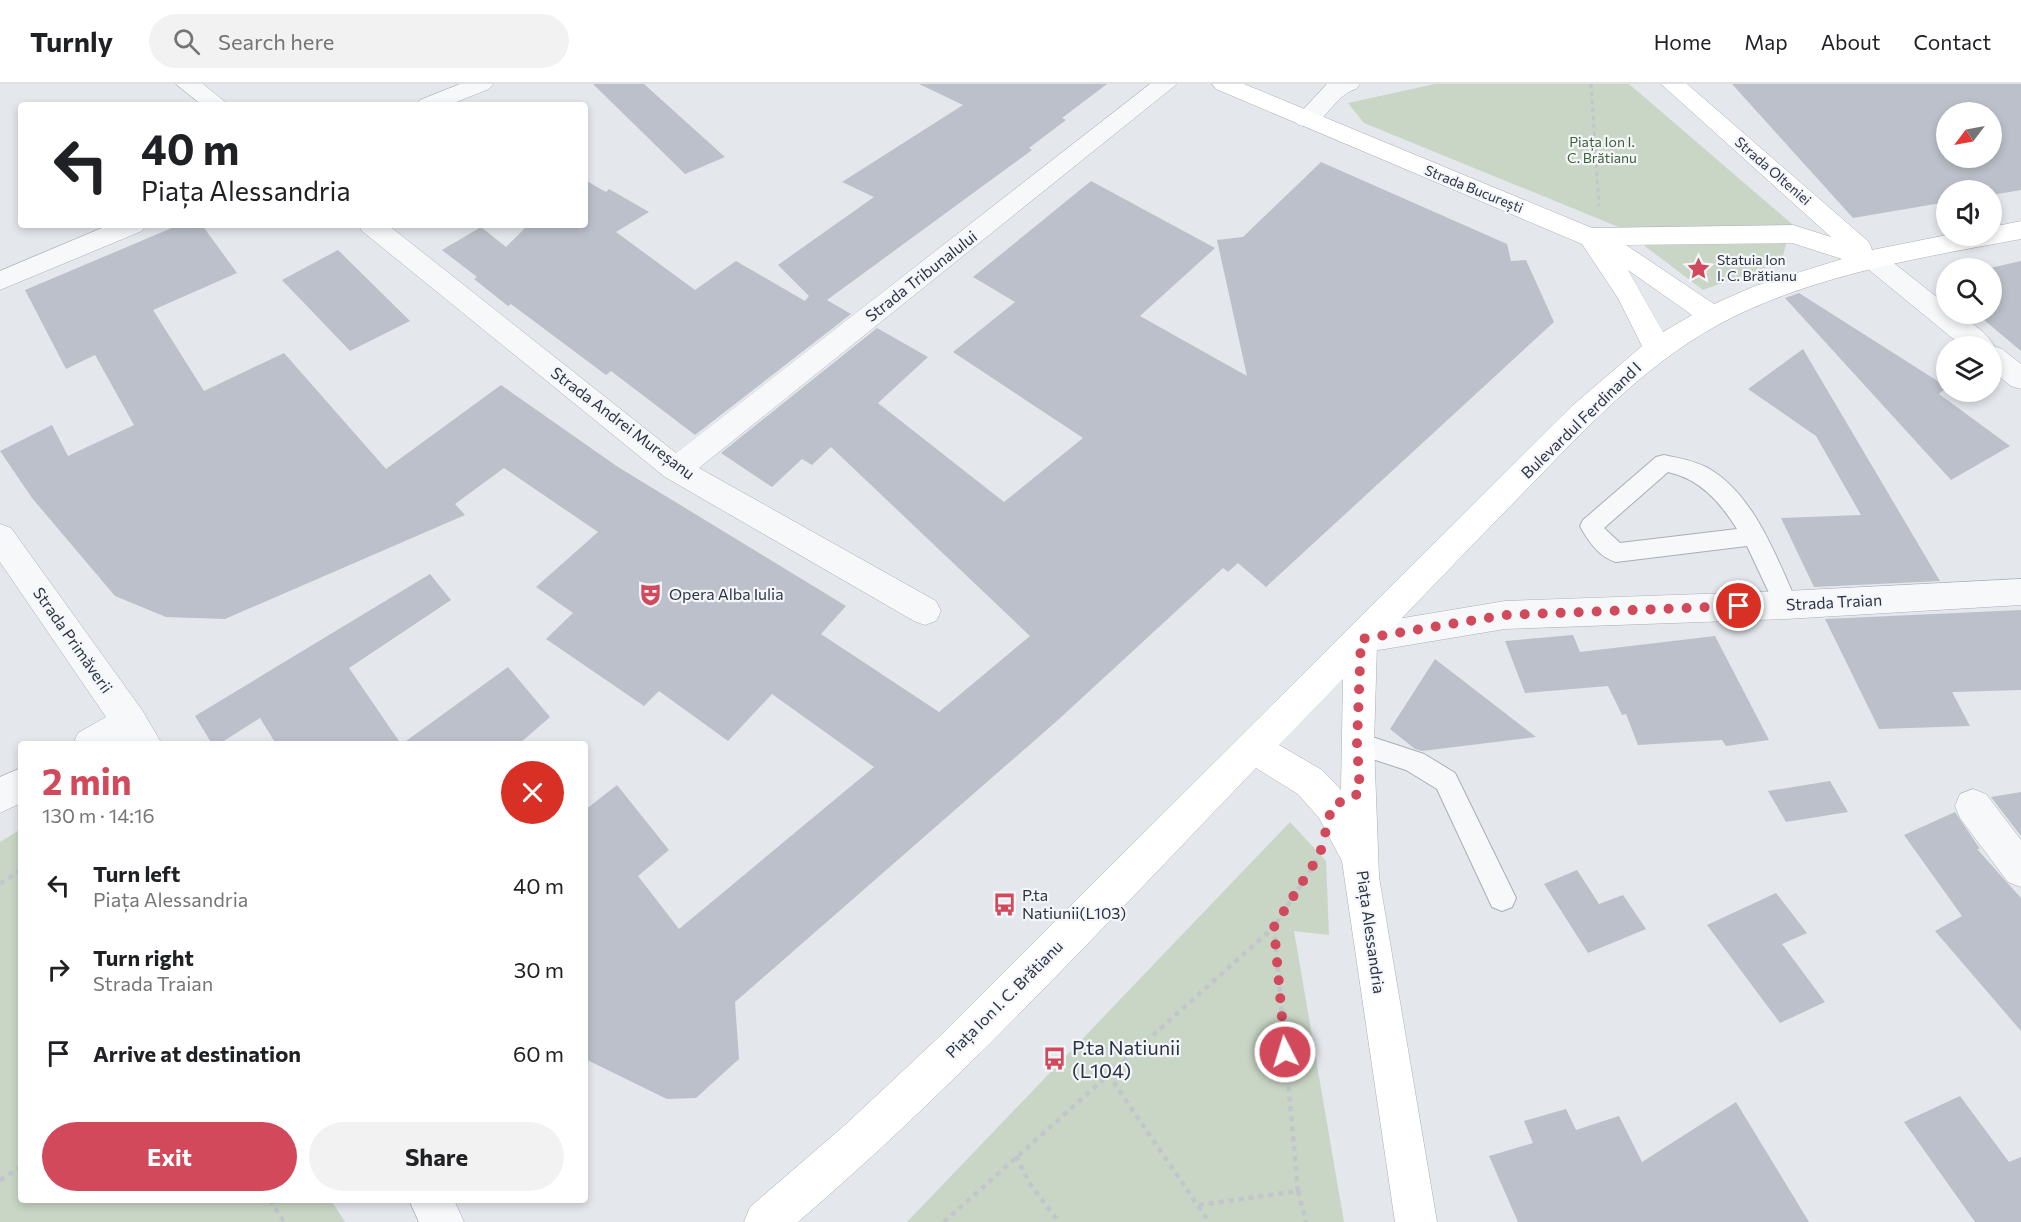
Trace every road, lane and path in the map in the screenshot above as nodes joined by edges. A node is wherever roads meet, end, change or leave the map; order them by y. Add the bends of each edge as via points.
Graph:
1 (189, 84) edge
2 (482, 84) edge
3 (1166, 84) edge
4 (1224, 84) edge
5 (1592, 84) edge
6 (1673, 84) edge
7 (1341, 85) edge
8 (212, 102) edge
9 (436, 102) edge
10 (1306, 120) junction
11 (126, 228) edge
12 (375, 228) edge
13 (2021, 230) edge
14 (1589, 237) junction
15 (1872, 259) junction
16 (0, 281) edge
17 (1712, 316) junction
18 (1968, 336) edge
19 (1658, 350) junction
20 (2002, 364) edge
21 (2021, 379) edge
22 (676, 469) junction
23 (1752, 536) junction
24 (0, 537) edge
25 (2021, 592) edge
26 (1786, 605) junction
27 (925, 611) dead end
28 (1361, 639) junction
29 (137, 732) edge
30 (102, 741) edge
31 (1357, 743) junction
32 (1253, 748) junction
33 (18, 786) edge
34 (0, 796) edge
35 (1332, 806) junction
36 (1973, 806) dead end
37 (1360, 858) junction
38 (2021, 869) edge
39 (18, 872) edge
40 (0, 884) edge
41 (1502, 898) dead end
42 (1274, 927) junction
43 (1108, 1074) junction
44 (1016, 1156) junction
45 (18, 1169) edge
46 (0, 1180) edge
47 (1298, 1191) junction
48 (272, 1203) edge
49 (432, 1203) edge
50 (1199, 1205) junction
51 (284, 1222) edge
52 (443, 1222) edge
53 (765, 1222) edge
54 (945, 1222) edge
55 (1059, 1222) edge
56 (1209, 1222) edge
57 (1306, 1222) edge
58 (1416, 1222) edge

1 - 8 street
2 - 9 street
3 - 22 street, Strada Tribunalului
4 - 10 main road, Strada București
5 - 14 path via 1600,220
6 - 15 main road, Strada Olteniei
7 - 10 street
10 - 14 main road, Strada București
11 - 16 street
12 - 22 street, Strada Andrei Mureșanu
13 - 15 main road, Bulevardul Ferdinand I
14 - 15 main road via 1793,234
14 - 17 main road, Strada București via 1657,276
14 - 19 main road via 1619,274
15 - 17 main road, Bulevardul Ferdinand I via 1795,282
15 - 18 street
17 - 19 main road, Bulevardul Ferdinand I
19 - 28 main road, Bulevardul Ferdinand I via 1582,414
20 - 21 street
22 - 27 street, Strada Andrei Mureșanu
23 - 23 lane via 1733,505 1709,480 1689,469 1664,463 1592,526 1616,553
23 - 26 lane
24 - 29 street, Strada Primăverii
25 - 26 street, Strada Traian
26 - 28 street, Strada Traian via 1505,615
28 - 31 main road, Piața Alessandria
28 - 32 main road, Piața Ion I. C. Brătianu
29 - 30 street
31 - 37 main road, Piața Alessandria
31 - 41 lane via 1418,762 1446,781
32 - 35 main road via 1310,782
32 - 53 main road, Piața Ion I. C. Brătianu via 889,1112
33 - 34 street
35 - 37 main road
35 - 42 path via 1320,854
36 - 38 street
37 - 58 main road, Piața Alessandria
39 - 40 path
42 - 43 path via 1178,1017
42 - 47 path
43 - 44 path
43 - 50 path
44 - 54 path
44 - 55 path via 1030,1184
45 - 46 path
47 - 50 path
47 - 57 path
48 - 51 path
49 - 52 street
50 - 56 path

